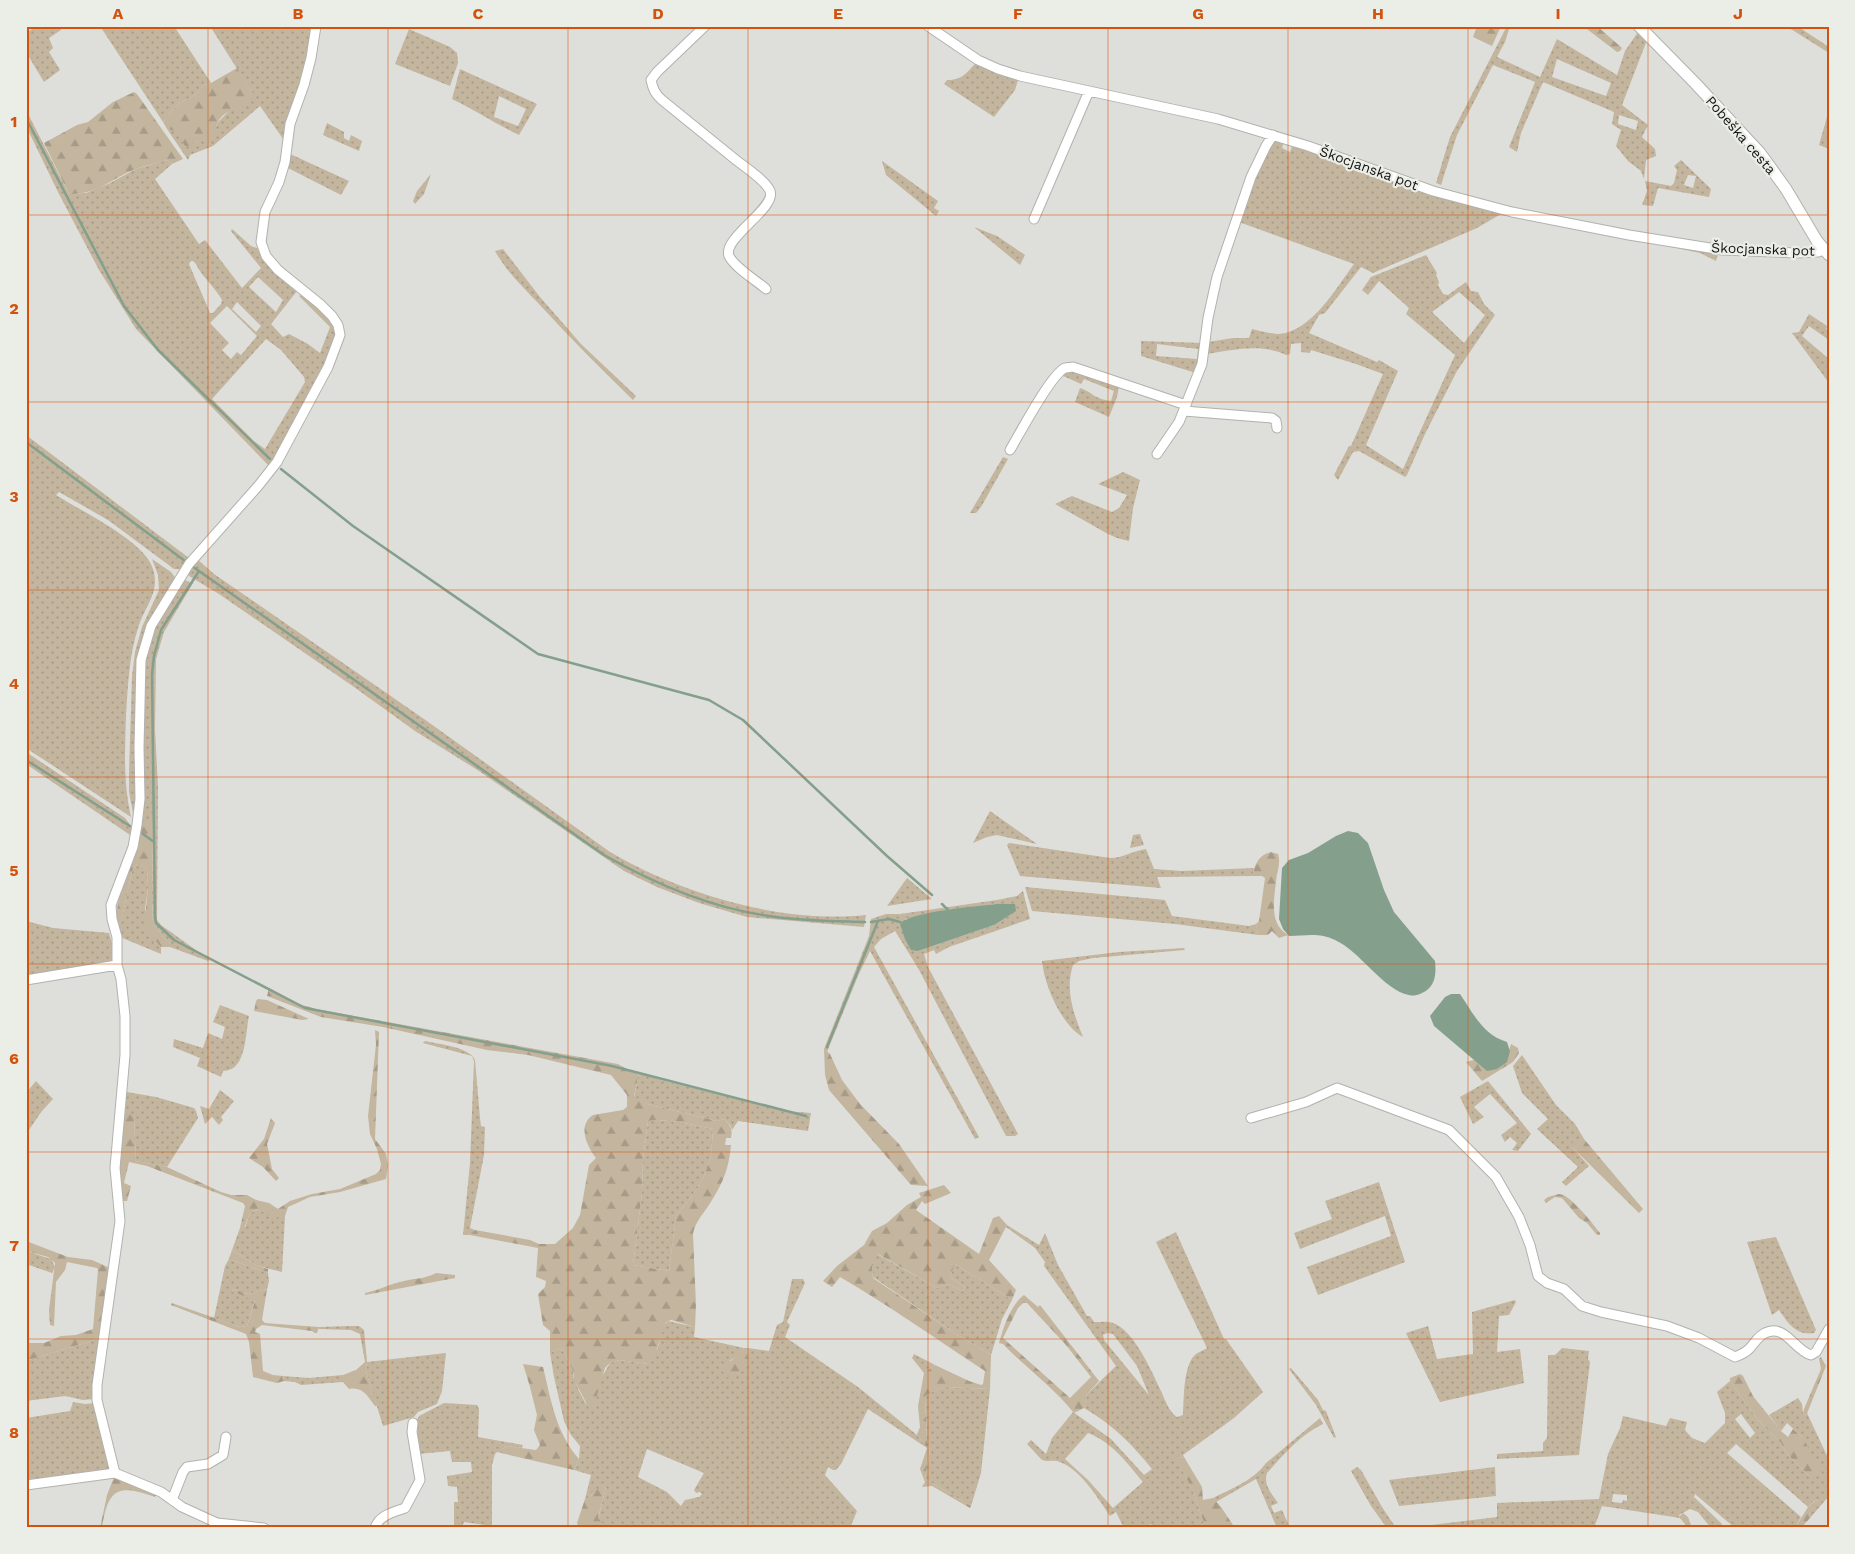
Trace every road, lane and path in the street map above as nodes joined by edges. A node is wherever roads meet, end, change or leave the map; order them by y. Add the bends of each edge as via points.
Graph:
1 (316, 26) edge
2 (705, 26) edge
3 (928, 26) edge
4 (1639, 26) edge
5 (1088, 91) junction
6 (1273, 135) junction
7 (1034, 219) dead end
8 (1826, 253) edge
9 (766, 289) dead end
10 (1185, 408) junction
11 (1277, 428) dead end
12 (1010, 450) dead end
13 (1157, 454) dead end
14 (118, 966) junction
15 (26, 980) edge
16 (1251, 1118) dead end
17 (1829, 1329) edge
18 (413, 1423) dead end
19 (226, 1437) dead end
20 (115, 1473) junction
21 (26, 1485) edge
22 (172, 1500) junction
23 (264, 1528) edge
24 (375, 1528) edge

1 - 14 street via 304,85 290,124 280,182 265,212 261,242 266,256 278,270 332,316 340,335 328,368 277,462 189,564 150,626 141,660 137,825 133,846 111,906
2 - 9 street via 657,72 651,80 652,87 655,94 770,190 766,205 728,248 730,258
3 - 5 street, Škocjanska pot via 978,60 998,69
4 - 8 street, Pobeška cesta via 1760,153
5 - 6 street, Škocjanska pot via 1209,117
5 - 7 street
6 - 8 street, Škocjanska pot via 1433,191 1512,212 1722,250
6 - 10 street via 1251,177 1217,277 1202,364
10 - 11 street via 1272,418
10 - 12 street via 1073,367 1065,368 1045,392
10 - 13 street
14 - 15 street
14 - 20 street via 125,1016 125,1055 115,1168 120,1221 97,1385 97,1400
16 - 17 street via 1306,1102 1337,1088 1449,1130 1496,1177 1519,1218 1538,1276 1564,1289 1582,1306 1667,1326 1735,1357 1747,1351 1765,1332 1775,1331 1811,1355
18 - 24 street via 420,1480 405,1508 377,1521
19 - 22 street via 223,1455 208,1464 187,1467
20 - 21 street
20 - 22 street via 161,1492
22 - 23 street via 217,1523

